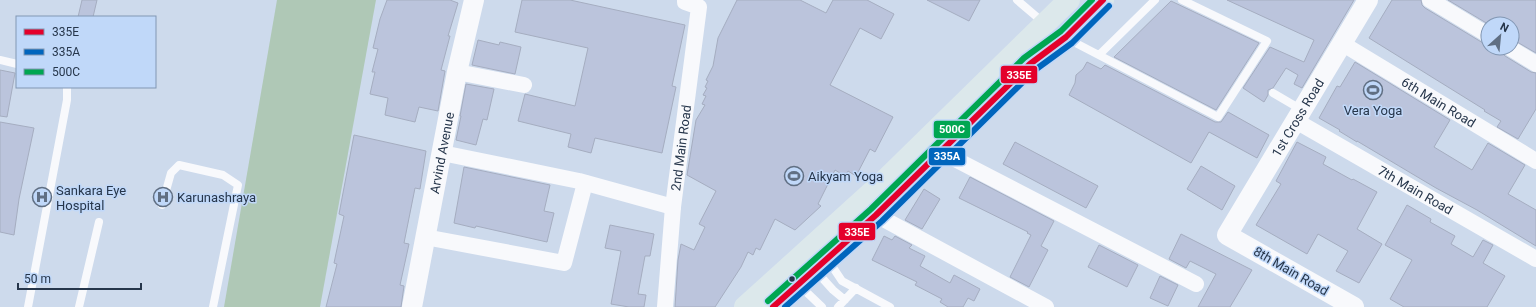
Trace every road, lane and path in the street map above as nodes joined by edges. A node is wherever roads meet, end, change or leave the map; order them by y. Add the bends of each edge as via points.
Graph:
1 (474, 0) edge
2 (685, 0) edge
3 (1017, 0) edge
4 (1069, 0) edge
5 (1103, 0) edge
6 (1155, 0) edge
7 (1182, 0) edge
8 (1368, 0) edge
9 (1430, 0) edge
10 (1045, 24) junction
11 (1480, 30) edge
12 (1066, 37) junction
13 (1343, 44) junction
14 (1520, 54) edge
15 (1099, 55) junction
16 (0, 60) edge
17 (16, 64) edge
18 (1536, 64) edge
19 (457, 72) junction
20 (524, 85) dead end
21 (67, 88) edge
22 (1273, 93) dead end
23 (1299, 115) junction
24 (942, 150) junction
25 (442, 153) junction
26 (1536, 160) edge
27 (586, 183) junction
28 (162, 205) dead end
29 (673, 207) junction
30 (876, 215) junction
31 (99, 222) dead end
32 (1227, 235) joint
33 (425, 237) junction
34 (1536, 259) edge
35 (821, 264) junction
36 (792, 277) junction
37 (1196, 284) dead end
38 (856, 288) junction
39 (845, 300) junction
40 (28, 307) edge
41 (79, 307) edge
42 (213, 307) edge
43 (412, 307) edge
44 (666, 307) edge
45 (745, 307) edge
46 (773, 307) edge
47 (822, 307) edge
48 (838, 307) edge
49 (890, 307) edge
50 (1046, 307) edge
51 (1354, 307) edge

1 - 19 street, Arvind Avenue
2 - 29 street, 2nd Main Road via 699,7
3 - 10 lane
4 - 10 main road
5 - 12 main road
6 - 15 lane
7 - 15 lane via 1266,40 1218,117
8 - 13 street, 1st Cross Road
9 - 11 street
10 - 36 main road via 882,183
12 - 15 lane
12 - 24 main road via 1030,64
13 - 23 street, 1st Cross Road
13 - 26 street, 6th Main Road
14 - 18 street
16 - 17 lane
19 - 20 street
19 - 25 street, Arvind Avenue
21 - 40 lane via 67,100
22 - 23 lane
23 - 32 street, 1st Cross Road
23 - 34 street, 7th Main Road
24 - 30 main road
24 - 37 street
25 - 27 street
25 - 33 street, Arvind Avenue
27 - 29 street
27 - 33 street via 564,264
28 - 42 lane via 171,173 179,165 223,175 238,185
29 - 44 street, 2nd Main Road
30 - 35 main road
30 - 50 street
31 - 41 lane
32 - 51 street, 8th Main Road
33 - 43 street, Arvind Avenue
35 - 36 main road
35 - 38 lane
35 - 39 lane via 833,290
36 - 45 main road
36 - 46 main road
36 - 47 lane
38 - 39 lane
38 - 49 lane
39 - 48 lane

